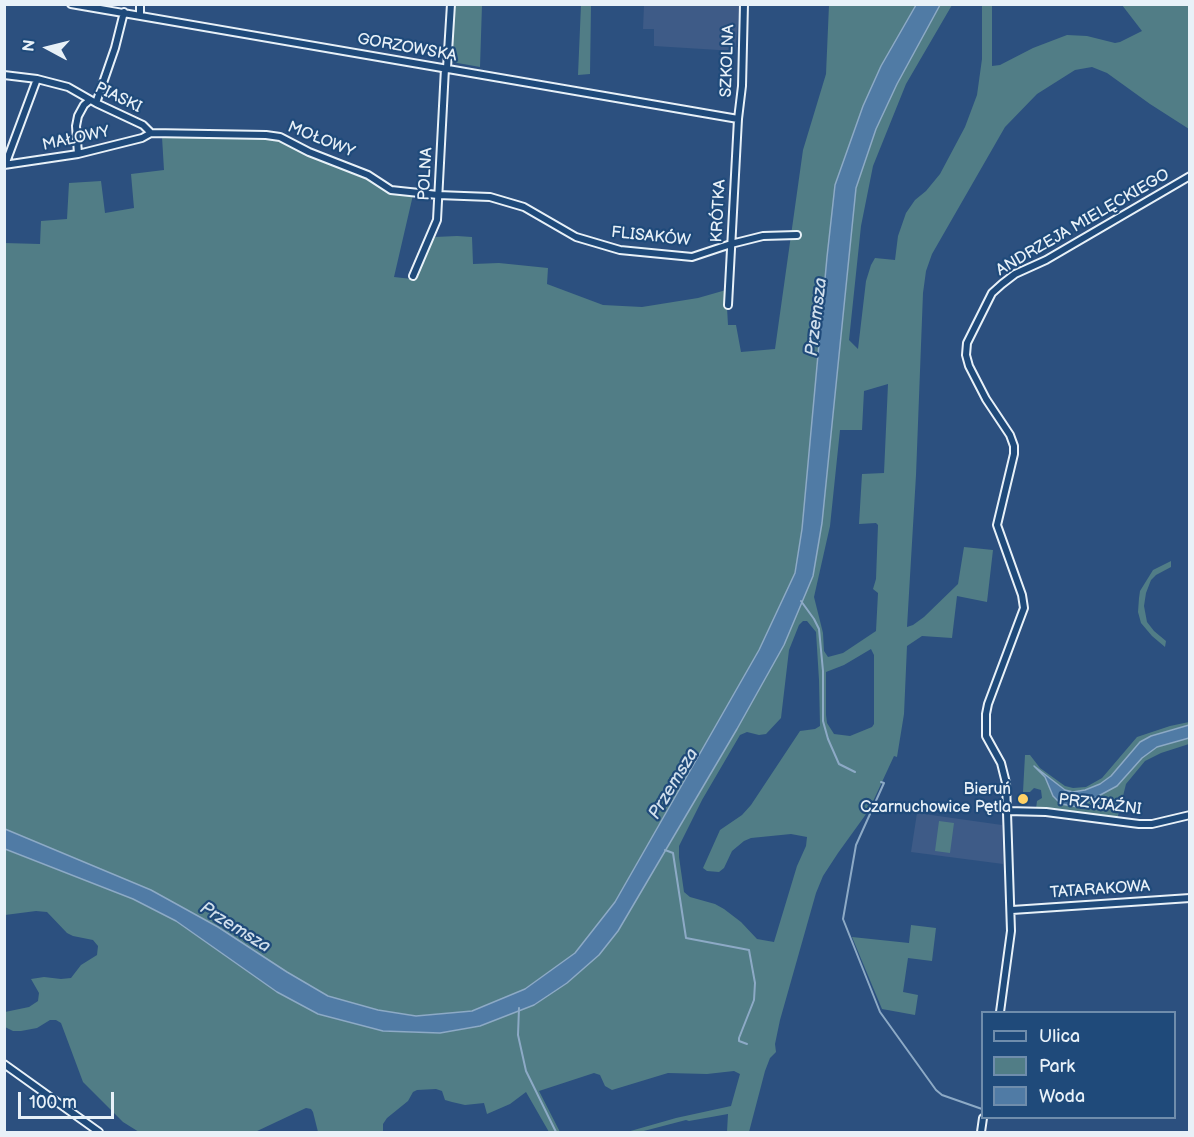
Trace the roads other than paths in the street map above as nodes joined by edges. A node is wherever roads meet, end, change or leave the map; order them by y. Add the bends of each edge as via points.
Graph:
1 (71, 4) edge
2 (141, 4) edge
3 (452, 4) edge
4 (744, 4) edge
5 (124, 12) junction
6 (140, 16) junction
7 (446, 68) junction
8 (4, 75) edge
9 (38, 79) junction
10 (93, 102) junction
11 (738, 119) junction
12 (151, 133) junction
13 (78, 154) junction
14 (5, 165) edge
15 (1190, 176) edge
16 (438, 195) junction
17 (797, 235) dead end
18 (731, 244) junction
19 (413, 276) dead end
20 (728, 305) dead end
21 (1006, 811) junction
22 (1190, 815) edge
23 (1190, 898) edge
24 (1012, 910) junction
25 (1000, 1011) edge
26 (4, 1064) edge
27 (99, 1132) edge

1 - 5 street, GORZOWSKA
2 - 6 street
3 - 7 street, POLNA
4 - 11 street, SZKOLNA
5 - 6 street, GORZOWSKA
5 - 10 street via 115,48
6 - 7 street, GORZOWSKA
7 - 11 street, GORZOWSKA
7 - 16 street, POLNA
8 - 9 street, PIASKI
9 - 10 street, PIASKI via 68,87
9 - 14 street
10 - 12 street, PIASKI via 143,125
10 - 13 street via 84,105 78,116
11 - 18 street, KRÓTKA
12 - 13 street, MAŁOWY
12 - 16 street, MOŁOWY via 280,137 368,175 391,190
13 - 14 street, MAŁOWY
15 - 21 street, ANDRZEJA MIELĘCKIEGO via 1015,274 992,293 967,343 969,366 1014,446 997,525 1024,608 986,714 986,736 1001,763 1006,783
16 - 18 street, FLISAKÓW via 490,197 513,203 576,237 621,250 693,257
16 - 19 street, POLNA via 436,225
17 - 18 street, FLISAKÓW via 763,236
18 - 20 street, KRÓTKA
21 - 22 street, PRZYJAŹNI via 1139,824
21 - 24 street, ANDRZEJA MIELĘCKIEGO
23 - 24 street, TATARAKOWA
24 - 25 street, ANDRZEJA MIELĘCKIEGO
26 - 27 street

